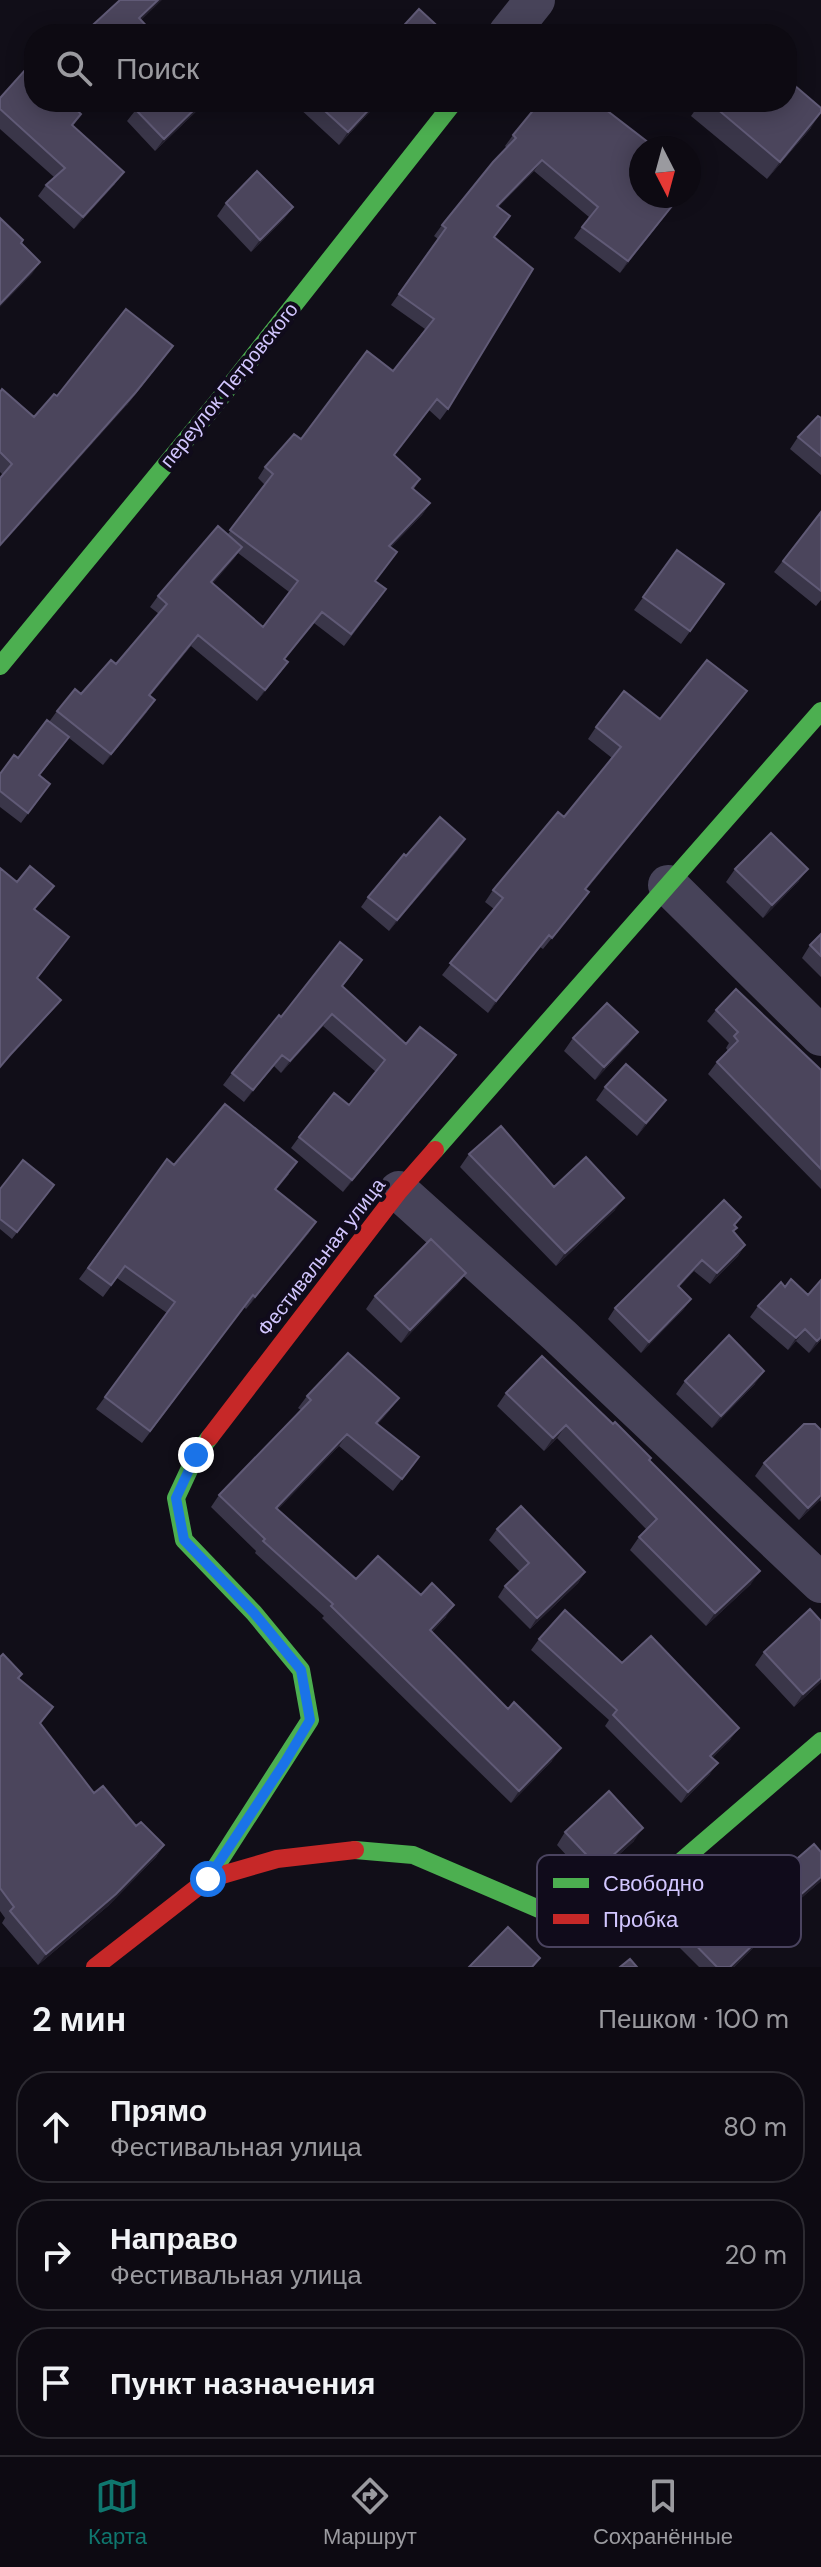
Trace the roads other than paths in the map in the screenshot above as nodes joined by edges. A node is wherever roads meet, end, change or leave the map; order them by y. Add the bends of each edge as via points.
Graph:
1 (535, 0) edge
2 (516, 24) edge
3 (446, 112) edge
4 (0, 666) edge
5 (821, 711) edge
6 (668, 885) junction
7 (821, 1036) edge
8 (399, 1191) junction
9 (821, 1583) edge
10 (821, 1741) edge
11 (689, 1855) edge
12 (208, 1879) junction
13 (537, 1908) edge
14 (95, 1967) edge

1 - 2 street
3 - 4 street, переулок Петровского
5 - 6 street, Фестивальная улица
6 - 7 street
6 - 8 street, Фестивальная улица
8 - 9 street
8 - 12 street, Фестивальная улица via 196,1455 176,1498 184,1540 301,1670 310,1720
10 - 11 street
12 - 13 street via 277,1859 338,1851 413,1855
12 - 14 street

